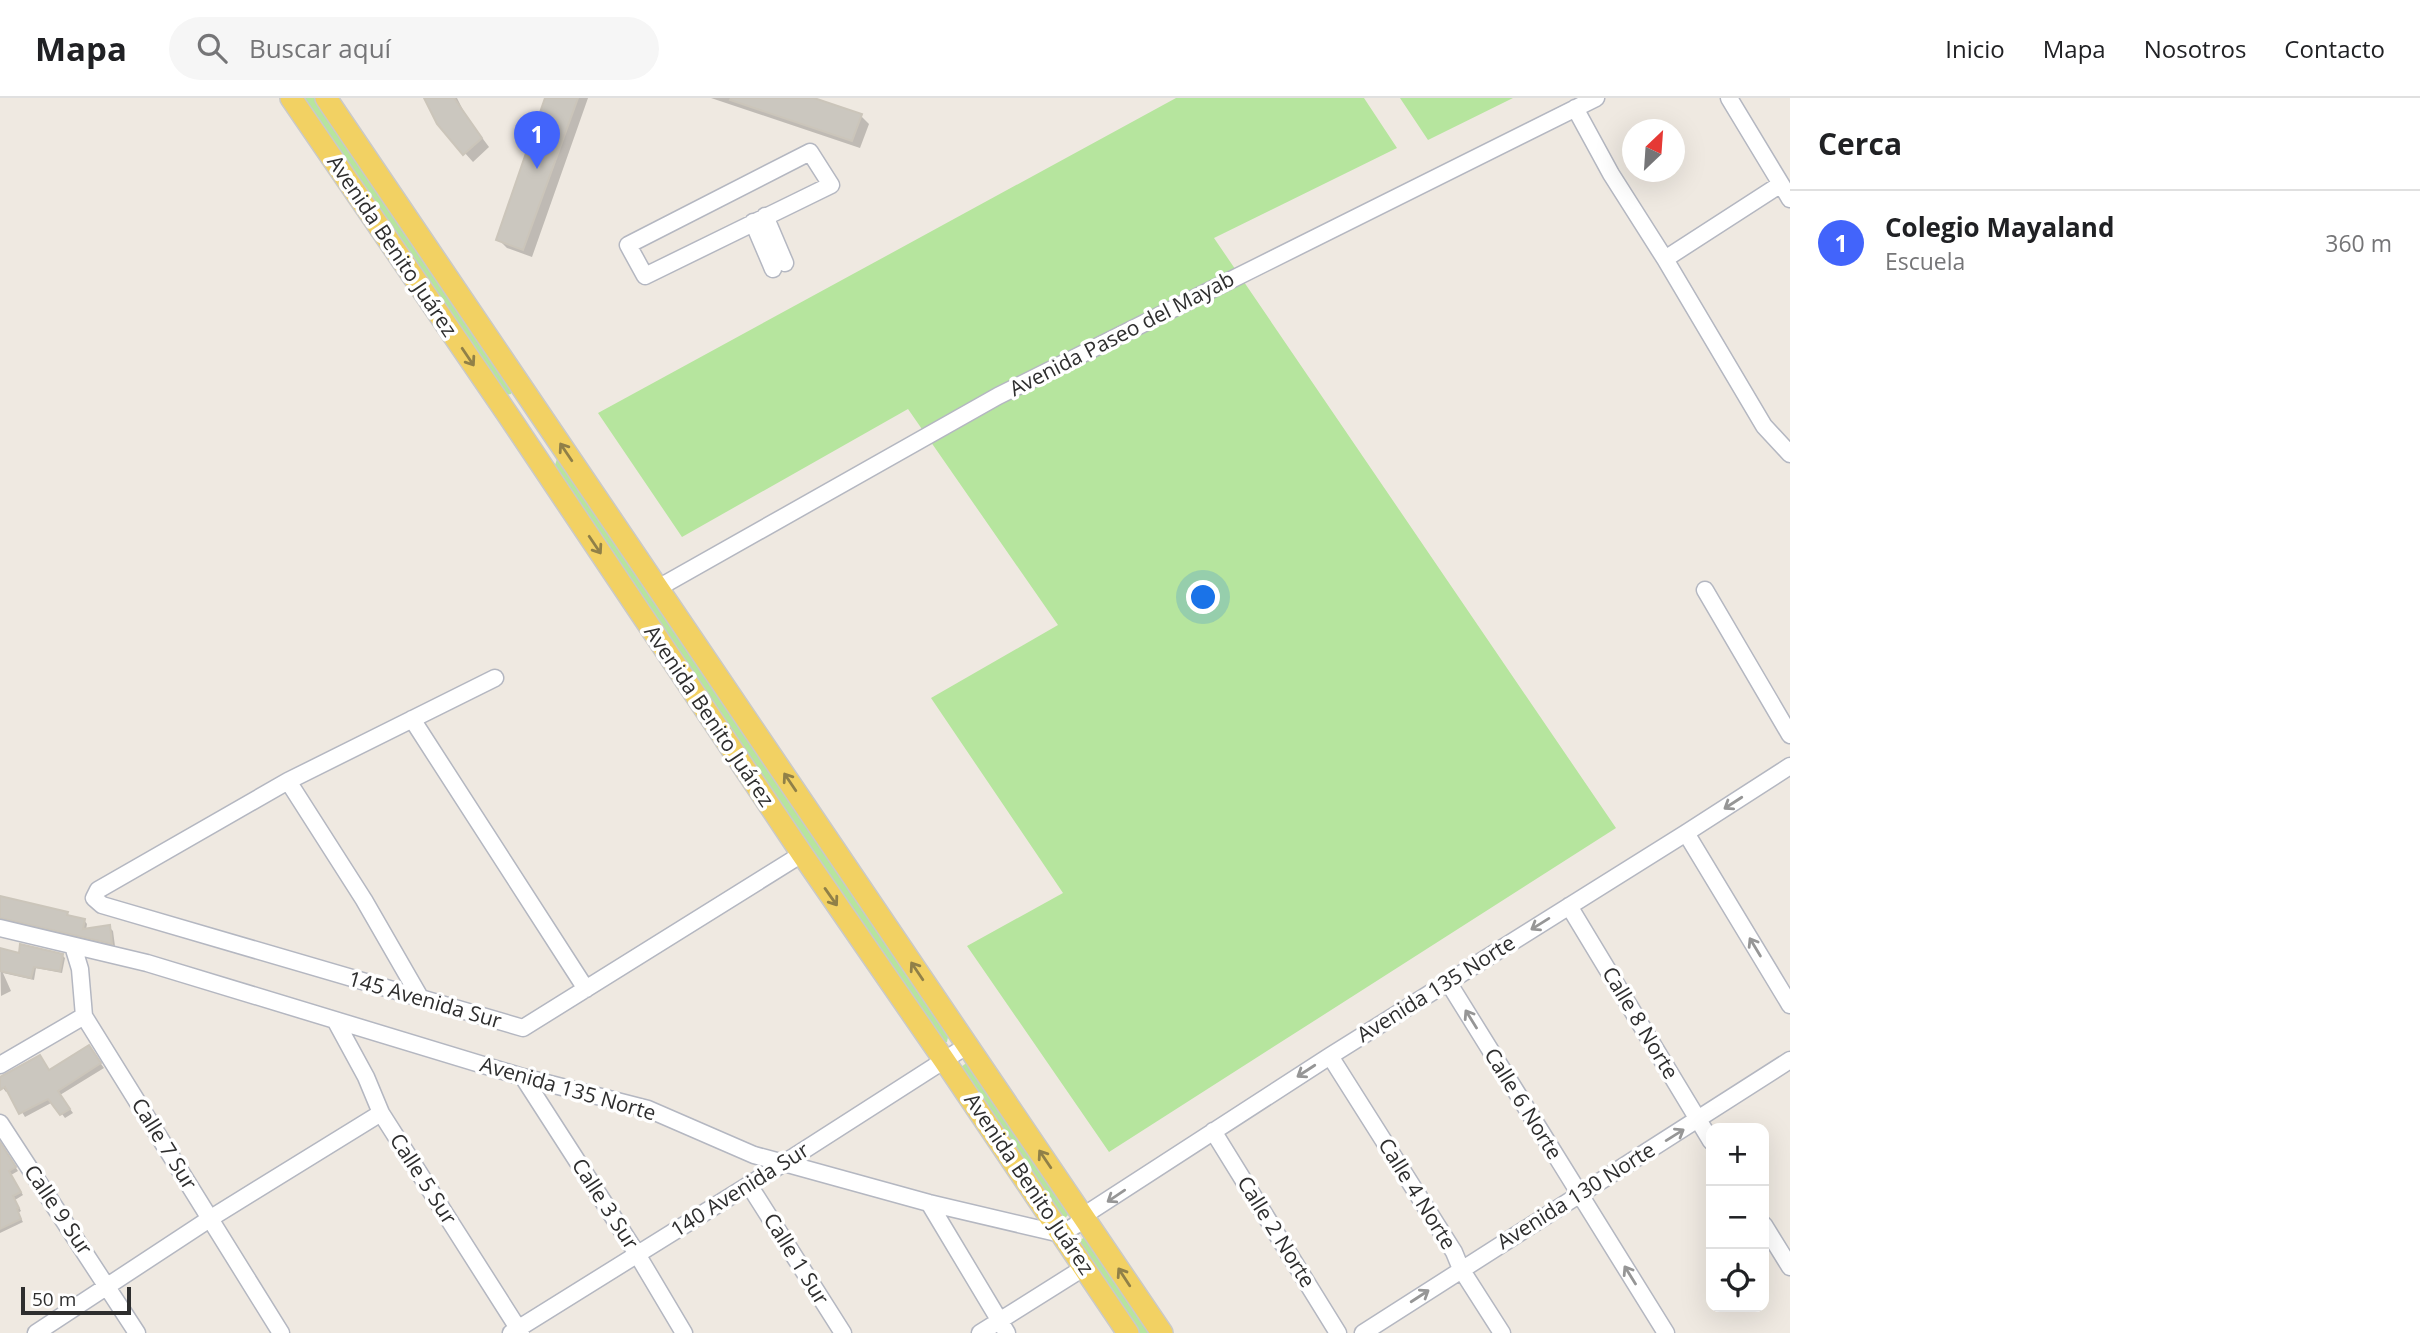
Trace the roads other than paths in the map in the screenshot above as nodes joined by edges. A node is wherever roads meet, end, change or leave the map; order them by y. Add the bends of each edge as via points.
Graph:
1 (291, 98) edge
2 (326, 98) edge
3 (1596, 98) edge
4 (1729, 98) edge
5 (1575, 108) junction
6 (1781, 184) junction
7 (1790, 199) edge
8 (759, 219) junction
9 (1665, 259) junction
10 (779, 266) dead end
11 (1790, 454) edge
12 (658, 588) junction
13 (1705, 590) dead end
14 (495, 678) dead end
15 (412, 719) junction
16 (1790, 735) edge
17 (1790, 766) edge
18 (288, 781) junction
19 (1686, 834) junction
20 (802, 854) junction
21 (1569, 906) junction
22 (0, 928) edge
23 (73, 946) junction
24 (1448, 982) junction
25 (586, 989) junction
26 (421, 999) junction
27 (1790, 1005) edge
28 (84, 1016) junction
29 (335, 1020) junction
30 (968, 1045) junction
31 (1330, 1056) junction
32 (944, 1060) junction
33 (1790, 1060) edge
34 (0, 1065) edge
35 (523, 1077) junction
36 (381, 1113) junction
37 (1698, 1120) junction
38 (0, 1122) edge
39 (1213, 1131) junction
40 (1706, 1133) edge
41 (784, 1163) junction
42 (750, 1185) junction
43 (1579, 1194) junction
44 (929, 1203) junction
45 (1083, 1216) junction
46 (211, 1218) junction
47 (1769, 1233) edge
48 (1061, 1234) junction
49 (637, 1254) junction
50 (1085, 1267) junction
51 (1790, 1267) edge
52 (1461, 1269) junction
53 (109, 1287) junction
54 (1003, 1327) edge
55 (517, 1331) edge
56 (36, 1333) edge
57 (137, 1333) edge
58 (281, 1333) edge
59 (684, 1333) edge
60 (843, 1333) edge
61 (980, 1333) edge
62 (1128, 1333) edge
63 (1162, 1333) edge
64 (1338, 1333) edge
65 (1363, 1333) edge
66 (1502, 1333) edge
67 (1666, 1333) edge

1 -> 20 main road, Avenida Benito Juárez
12 -> 2 main road, Avenida Benito Juárez
3 - 5 street, Avenida Paseo del Mayab
4 - 6 street
5 - 9 street
5 - 12 street, Avenida Paseo del Mayab via 998,396
6 - 7 street
6 - 9 street
8 - 8 street via 831,185 810,152 628,245 645,276
8 - 10 street
9 - 11 street via 1764,426
30 -> 12 main road, Avenida Benito Juárez
13 - 16 street
14 - 15 street
15 - 18 street
15 - 25 street
17 -> 19 street, Avenida 135 Norte
18 - 26 street
18 - 26 street, 145 Avenida Sur via 98,890 94,898 102,905
19 - 21 street, Avenida 135 Norte
27 -> 19 street
20 - 25 street, 145 Avenida Sur
20 -> 32 main road, Avenida Benito Juárez
21 -> 24 street, Avenida 135 Norte
21 - 37 street, Calle 8 Norte
22 - 23 street, Avenida 135 Norte
23 - 28 street, Calle 7 Sur
23 - 29 street, Avenida 135 Norte via 147,963
24 - 31 street, Avenida 135 Norte
43 -> 24 street, Calle 6 Norte
25 - 26 street, 145 Avenida Sur via 523,1028
28 - 34 street
28 - 46 street, Calle 7 Sur
29 - 35 street, Avenida 135 Norte
29 - 36 street, Calle 5 Sur
30 - 32 street, 140 Avenida Sur
45 -> 30 main road, Avenida Benito Juárez
31 -> 39 street, Avenida 135 Norte
31 - 52 street, Calle 4 Norte
32 - 41 street, 140 Avenida Sur
32 - 48 main road, Avenida Benito Juárez
33 - 37 street, Avenida 130 Norte
35 - 41 street, Avenida 135 Norte via 648,1109 754,1155
35 - 49 street, Calle 3 Sur
36 - 46 street
36 - 55 street, Calle 5 Sur
37 - 40 street, Calle 8 Norte
43 -> 37 street, Avenida 130 Norte
38 - 53 street, Calle 9 Sur
39 -> 45 street, Avenida 135 Norte
39 - 64 street, Calle 2 Norte
41 - 42 street, 140 Avenida Sur
41 - 44 street, Avenida 135 Norte
42 - 49 street, 140 Avenida Sur
42 - 60 street, Calle 1 Sur
43 - 52 street, Avenida 130 Norte
67 -> 43 street, Calle 6 Norte
44 - 48 street, Avenida 135 Norte
44 - 54 street
45 - 48 street, Avenida 135 Norte
63 -> 45 main road, Avenida Benito Juárez
46 - 53 street
46 - 58 street, Calle 7 Sur
47 - 51 street
48 - 50 main road, Avenida Benito Juárez
49 - 55 street, 140 Avenida Sur
49 - 59 street, Calle 3 Sur
50 - 54 street
50 - 62 main road, Avenida Benito Juárez
65 -> 52 street, Avenida 130 Norte
52 - 66 street, Calle 4 Norte
53 - 56 street
53 - 57 street, Calle 9 Sur
54 - 61 street

